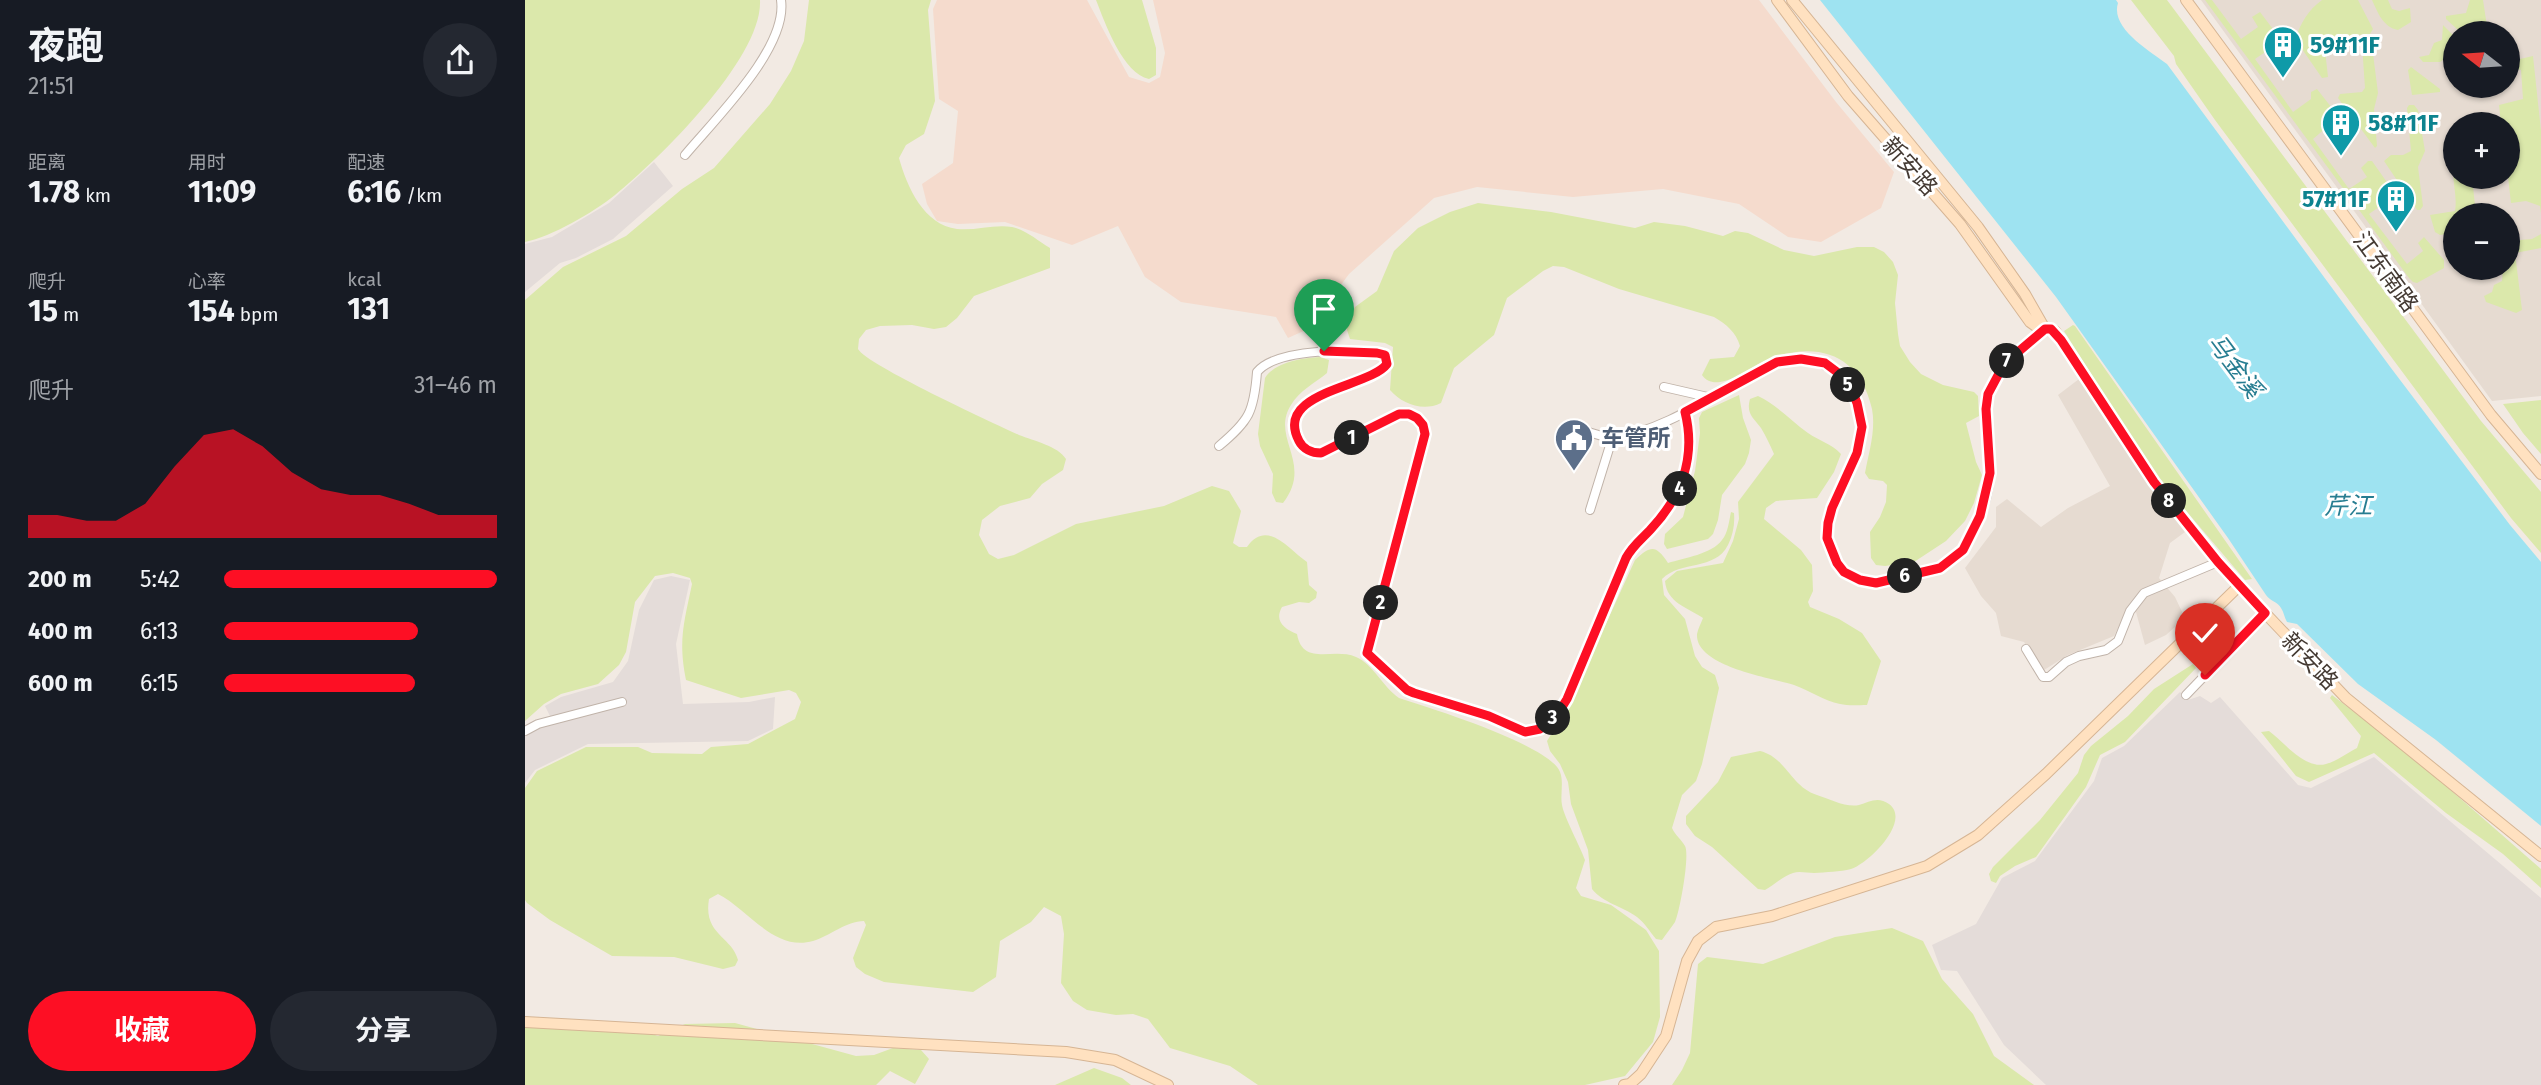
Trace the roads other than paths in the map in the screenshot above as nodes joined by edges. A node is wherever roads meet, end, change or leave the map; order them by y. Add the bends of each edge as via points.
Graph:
1 (781, 0) edge
2 (1777, 0) edge
3 (1791, 0) edge
4 (2186, 0) edge
5 (685, 155) dead end
6 (2045, 329) junction
7 (1664, 387) dead end
8 (1712, 398) junction
9 (1685, 412) junction
10 (1575, 428) dead end
11 (1612, 439) junction
12 (1219, 446) dead end
13 (2541, 474) edge
14 (1590, 510) dead end
15 (2218, 562) junction
16 (2239, 586) junction
17 (2265, 613) junction
18 (2026, 649) dead end
19 (2186, 695) dead end
20 (622, 702) dead end
21 (525, 731) edge
22 (2541, 856) edge
23 (525, 1022) edge
24 (1168, 1085) edge
25 (1624, 1085) edge

1 - 5 street via 774,41 749,79
2 - 6 street, 新安路 via 1849,96 1960,224 2031,322
3 - 6 street, 新安路 via 1978,228
4 - 13 street, 江东南路 via 2483,404
6 - 8 street via 2004,364 1988,394 1990,473 1980,516 1963,550 1940,568 1876,583 1844,572 1827,538 1832,508 1857,453 1862,427 1851,388 1841,375 1825,363 1777,362
6 - 15 street, 新安路 via 2055,331 2154,482
7 - 8 street
8 - 9 street
9 - 11 street
9 - 12 street via 1689,454 1674,501 1633,545 1559,712 1540,729 1525,732 1407,690 1367,653 1418,466 1423,425 1409,414 1399,414 1314,453 1300,443 1296,421 1315,397 1385,367 1385,355 1308,352 1266,364 1257,372 1256,392 1241,428
10 - 11 street
11 - 14 street
15 - 16 street, 新安路
15 - 18 street via 2144,593 2130,611 2118,641 2106,650 2066,662 2049,677 2039,673
16 - 17 street, 新安路
16 - 25 street via 1978,835 1927,866 1772,916 1716,927 1698,941 1687,961 1666,1036 1641,1074
17 - 19 street
17 - 22 street, 新安路 via 2346,698
20 - 21 street
23 - 24 street via 1066,1052 1115,1060

